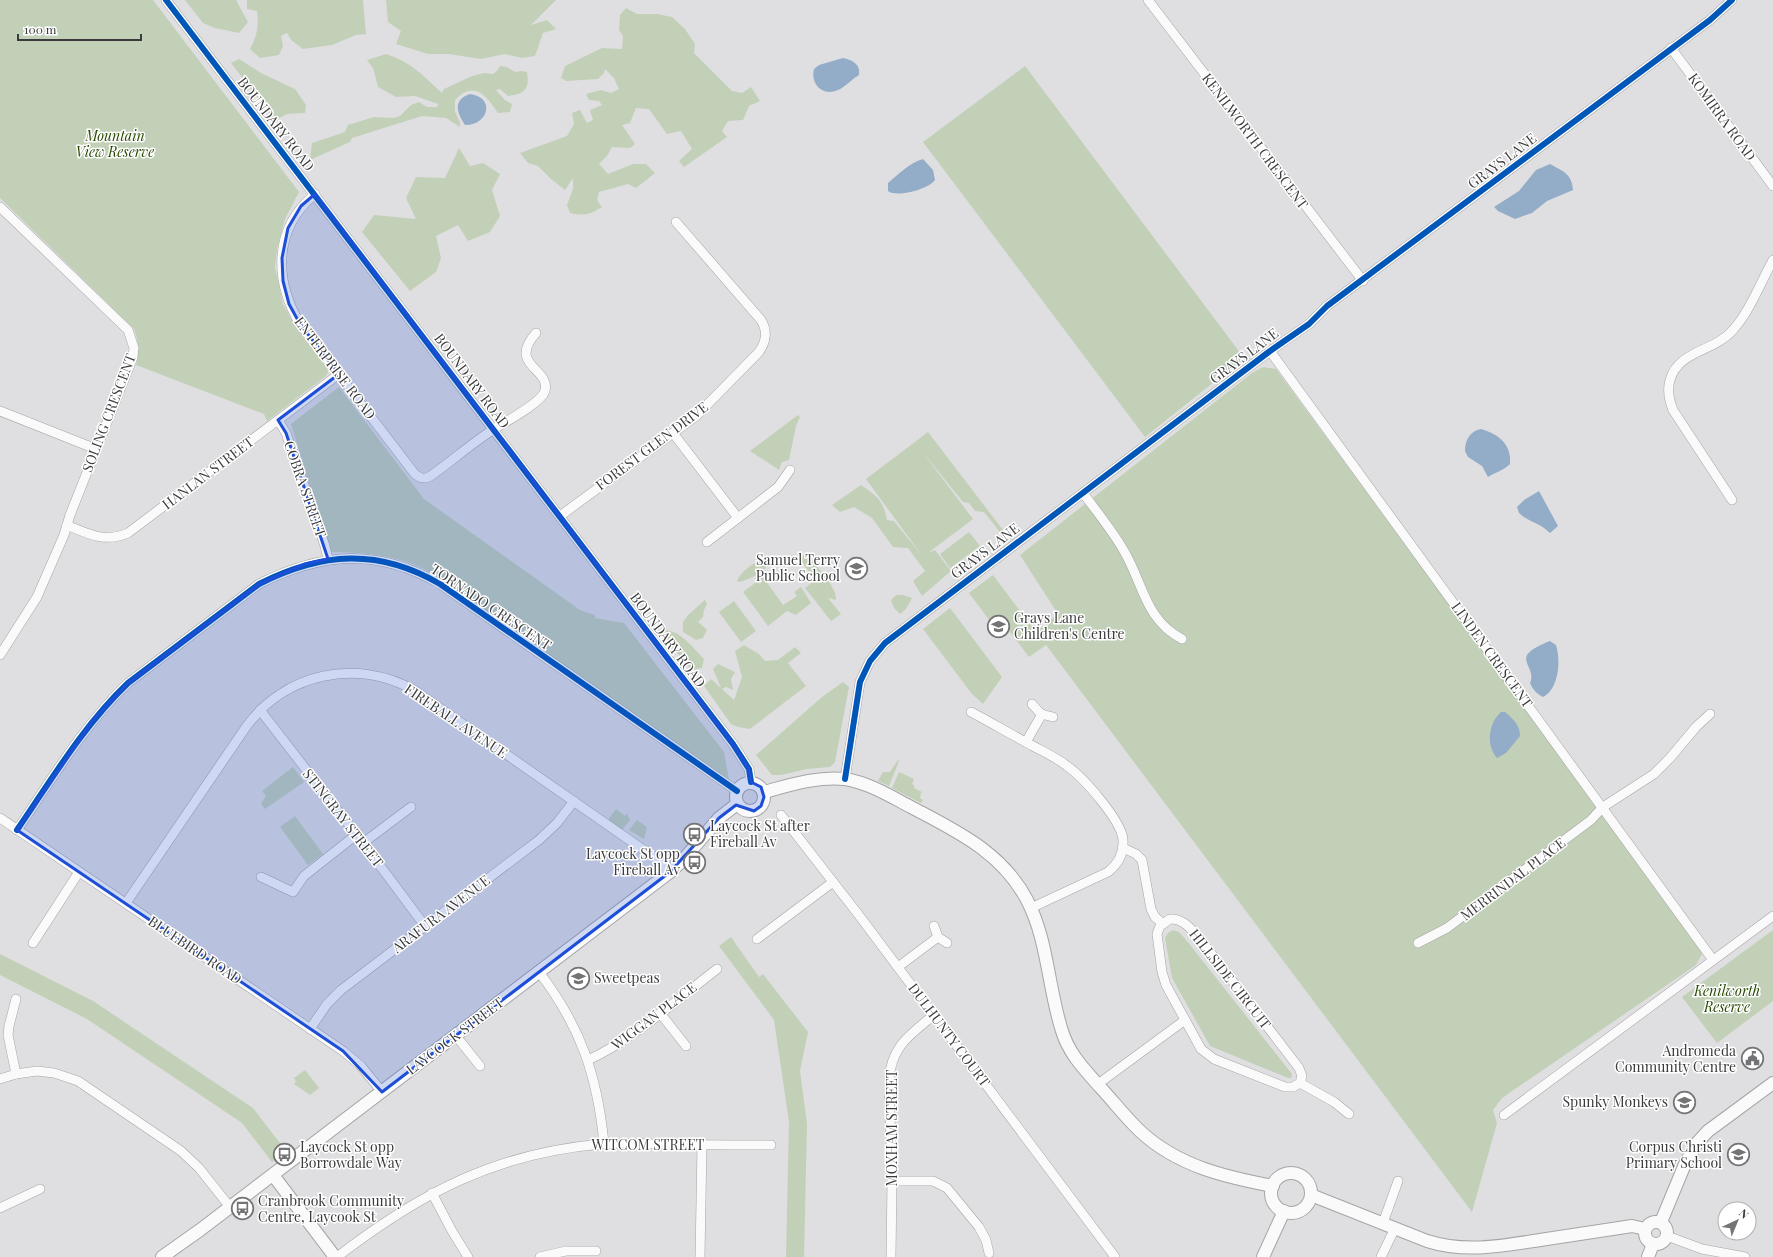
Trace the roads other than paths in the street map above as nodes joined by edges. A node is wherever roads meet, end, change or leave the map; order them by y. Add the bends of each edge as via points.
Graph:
1 (166, 0) edge
2 (1148, 0) edge
3 (1732, 0) edge
4 (1671, 48) junction
5 (1773, 186) edge
6 (315, 194) junction
7 (0, 207) edge
8 (676, 222) dead end
9 (1773, 260) edge
10 (1362, 281) junction
11 (536, 333) dead end
12 (1270, 351) junction
13 (339, 374) junction
14 (0, 411) edge
15 (278, 420) junction
16 (494, 429) junction
17 (673, 433) junction
18 (96, 449) junction
19 (790, 470) dead end
20 (1083, 493) junction
21 (1732, 500) dead end
22 (560, 516) junction
23 (738, 518) junction
24 (67, 525) junction
25 (707, 542) dead end
26 (328, 559) junction
27 (1182, 639) dead end
28 (0, 655) edge
29 (1032, 704) dead end
30 (260, 710) junction
31 (971, 712) dead end
32 (1042, 714) junction
33 (1710, 714) dead end
34 (1053, 717) dead end
35 (1026, 742) junction
36 (845, 780) junction
37 (751, 782) junction
38 (737, 791) junction
39 (764, 792) junction
40 (574, 801) junction
41 (737, 804) junction
42 (411, 807) dead end
43 (1603, 807) junction
44 (781, 815) dead end
45 (0, 818) edge
46 (17, 830) junction
47 (356, 835) junction
48 (363, 843) junction
49 (1123, 848) junction
50 (80, 872) junction
51 (670, 872) junction
52 (261, 876) dead end
53 (833, 882) junction
54 (126, 903) junction
55 (1031, 908) junction
56 (1773, 916) edge
57 (1163, 924) junction
58 (425, 926) junction
59 (934, 926) dead end
60 (938, 937) junction
61 (758, 939) dead end
62 (33, 943) dead end
63 (947, 943) dead end
64 (1418, 943) dead end
65 (1713, 960) junction
66 (898, 967) junction
67 (716, 969) dead end
68 (539, 972) junction
69 (16, 999) dead end
70 (660, 1012) junction
71 (934, 1015) junction
72 (1185, 1020) junction
73 (310, 1028) junction
74 (456, 1036) junction
75 (686, 1046) dead end
76 (588, 1060) junction
77 (480, 1066) dead end
78 (16, 1074) junction
79 (0, 1079) edge
80 (1300, 1083) junction
81 (1773, 1083) edge
82 (1098, 1084) junction
83 (382, 1092) junction
84 (1349, 1114) dead end
85 (1504, 1115) dead end
86 (604, 1143) junction
87 (702, 1145) junction
88 (771, 1145) dead end
89 (273, 1175) junction
90 (892, 1181) junction
91 (1398, 1181) dead end
92 (1272, 1186) junction
93 (40, 1189) dead end
94 (432, 1193) junction
95 (1311, 1195) junction
96 (230, 1207) junction
97 (0, 1208) edge
98 (1284, 1211) junction
99 (1661, 1222) junction
100 (1383, 1223) junction
101 (1395, 1228) junction
102 (1645, 1229) junction
103 (1667, 1236) junction
104 (1653, 1244) junction
105 (596, 1251) dead end
106 (989, 1253) dead end
107 (162, 1257) edge
108 (336, 1257) edge
109 (468, 1257) edge
110 (540, 1257) edge
111 (700, 1257) edge
112 (891, 1257) edge
113 (1115, 1257) edge
114 (1263, 1257) edge
115 (1381, 1257) edge
116 (1648, 1257) edge
117 (1745, 1257) edge

1 - 6 street, BOUNDARY ROAD
2 - 10 street, KENILWORTH CRESCENT
3 - 4 street, GRAYS LANE via 1710,20
4 - 5 street, KOMIRRA ROAD
4 - 10 street, GRAYS LANE
6 - 13 street, ENTERPRISE ROAD via 301,206 288,228 282,258 283,281 286,296 294,313
6 - 16 street, BOUNDARY ROAD
7 - 18 street, SOLING CRESCENT via 128,330 132,339 133,357
8 - 17 street, FOREST GLEN DRIVE via 764,324 765,341 758,353 700,412
9 - 21 street via 1733,331 1717,344 1682,360 1675,367 1669,382 1673,410
10 - 12 street, GRAYS LANE via 1327,306 1309,324
11 - 16 street via 527,343 525,353 544,381 544,392 540,398
12 - 20 street, GRAYS LANE
12 - 43 street, LINDEN CRESCENT
13 - 15 street, HANLAN STREET
13 - 16 street, ENTERPRISE ROAD via 419,478 427,479
14 - 18 street
15 - 24 street, HANLAN STREET via 128,533 114,538 100,538
15 - 26 street, COBRA STREET via 286,433
16 - 22 street, BOUNDARY ROAD
17 - 22 street, FOREST GLEN DRIVE
17 - 23 street
18 - 24 street, SOLING CRESCENT
19 - 23 street via 778,487
20 - 27 street via 1125,553 1153,612 1169,631
20 - 36 street, GRAYS LANE via 894,635 877,651 860,682
22 - 37 street, BOUNDARY ROAD via 739,753 749,769
23 - 25 street
24 - 28 street, SOLING CRESCENT via 37,596
26 - 38 street, TORNADO CRESCENT via 368,559 401,565 422,574 446,588
26 - 46 street, TORNADO CRESCENT via 293,569 259,584 128,683 93,720
29 - 32 street
30 - 40 street, FIREBALL AVENUE via 288,689 321,676 346,672 384,677 402,683 421,694
30 - 47 street, STINGRAY STREET
30 - 54 street, FIREBALL AVENUE
31 - 35 street
32 - 34 street
32 - 35 street
33 - 43 street, MERRINDAL PLACE via 1654,774
35 - 49 street via 1066,765 1085,781 1117,823 1122,834
36 - 39 street via 816,780
36 - 55 street via 880,791 981,846 1012,877
37 - 38 street via 743,784
37 - 39 street
38 - 41 street
39 - 41 street via 764,802 758,809 749,811
40 - 51 street, FIREBALL AVENUE via 658,860
40 - 58 street, ARAFURA AVENUE via 558,823 539,840
41 - 51 street, LAYCOCK STREET via 718,818
42 - 48 street
43 - 64 street, MERRINDAL PLACE via 1591,820 1447,928
43 - 65 street, LINDEN CRESCENT
44 - 53 street, DULHUNTY COURT
45 - 46 street, BLUEBIRD ROAD
46 - 50 street, BLUEBIRD ROAD
47 - 48 street, STINGRAY STREET
47 - 52 street via 304,876 293,892
48 - 58 street, STINGRAY STREET
49 - 55 street via 1116,865 1108,872
49 - 57 street via 1142,860 1151,909
50 - 54 street, BLUEBIRD ROAD
50 - 62 street
51 - 68 street, LAYCOCK STREET
53 - 61 street
53 - 66 street, DULHUNTY COURT
54 - 73 street, BLUEBIRD ROAD
55 - 82 street via 1039,930 1064,1037 1075,1059
56 - 65 street
57 - 72 street via 1157,930 1162,972 1166,985
57 - 80 street, HILLSIDE CIRCUIT via 1170,919 1178,920 1198,936 1300,1068
58 - 73 street, ARAFURA AVENUE via 341,990
59 - 60 street
60 - 63 street
60 - 66 street
65 - 85 street
66 - 71 street, DULHUNTY COURT
67 - 70 street, WIGGAN PLACE
68 - 74 street, LAYCOCK STREET
68 - 76 street via 566,1012
69 - 78 street via 8,1035
70 - 75 street
70 - 76 street, WIGGAN PLACE via 609,1050
71 - 90 street, MOXHAM STREET via 904,1040 896,1052 891,1067 889,1088
71 - 113 street, DULHUNTY COURT
72 - 80 street via 1202,1049 1214,1059 1285,1087 1293,1087
72 - 82 street
73 - 83 street, BLUEBIRD ROAD via 353,1059
74 - 77 street
74 - 83 street, LAYCOCK STREET
76 - 86 street via 598,1096
78 - 79 street
78 - 96 street via 37,1071 54,1073 87,1087 187,1156
80 - 84 street via 1334,1102
81 - 99 street via 1708,1131 1697,1144 1685,1164
82 - 92 street via 1141,1132 1176,1157 1214,1173
83 - 89 street, LAYCOCK STREET
86 - 87 street, WITCOM STREET
86 - 94 street, WITCOM STREET via 515,1160 476,1173
87 - 88 street, WITCOM STREET
87 - 111 street
89 - 96 street, LAYCOCK STREET
89 - 108 street
90 - 106 street via 933,1181 947,1188 979,1227
90 - 112 street, MOXHAM STREET
91 - 100 street
92 - 95 street via 1286,1173 1299,1174 1309,1183
92 - 98 street via 1275,1204
93 - 97 street
94 - 108 street, WITCOM STREET via 384,1222
94 - 109 street
95 - 98 street via 1309,1202 1298,1212
95 - 100 street
96 - 107 street, LAYCOCK STREET
98 - 114 street
99 - 102 street via 1650,1223
99 - 103 street via 1666,1227
100 - 101 street
101 - 102 street via 1436,1244 1469,1248 1632,1226
101 - 115 street
102 - 104 street via 1645,1236
103 - 104 street via 1660,1244
103 - 117 street via 1702,1249
104 - 116 street
105 - 110 street via 566,1251

